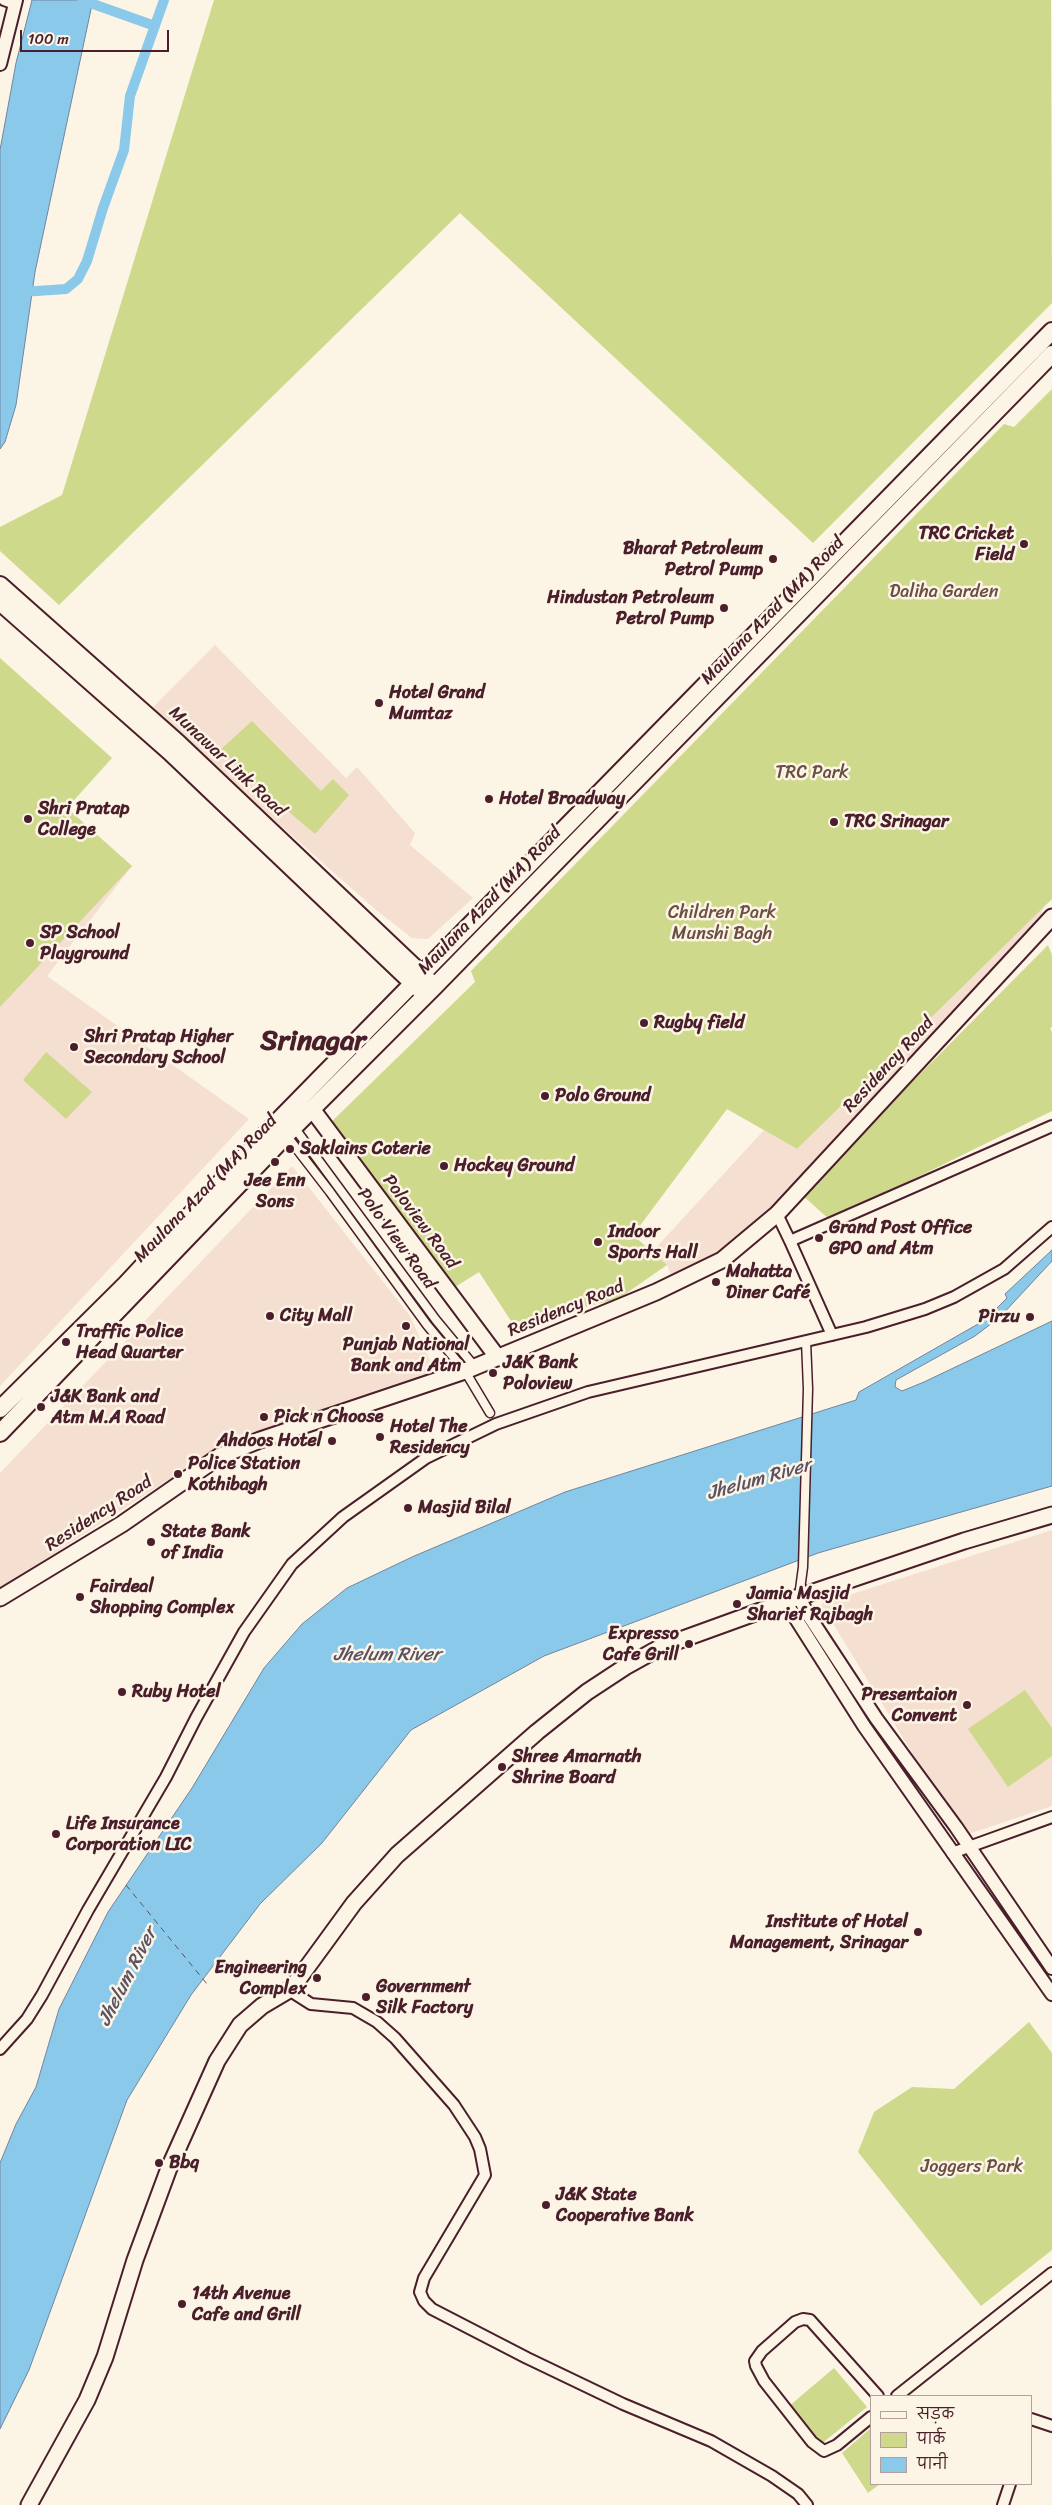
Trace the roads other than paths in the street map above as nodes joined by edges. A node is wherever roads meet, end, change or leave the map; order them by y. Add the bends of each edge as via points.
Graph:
1 (12, 1) edge
2 (0, 64) edge
3 (1052, 331) edge
4 (1052, 354) edge
5 (0, 585) edge
6 (0, 602) edge
7 (1052, 917) edge
8 (418, 979) junction
9 (430, 991) junction
10 (312, 1109) junction
11 (1052, 1126) edge
12 (290, 1131) junction
13 (777, 1214) junction
14 (1052, 1227) edge
15 (790, 1242) junction
16 (832, 1335) junction
17 (806, 1341) junction
18 (498, 1358) junction
19 (470, 1369) junction
20 (0, 1409) edge
21 (493, 1419) junction
22 (0, 1433) edge
23 (1052, 1515) edge
24 (0, 1598) edge
25 (793, 1600) junction
26 (838, 1661) junction
27 (827, 1669) junction
28 (1052, 1817) edge
29 (968, 1846) junction
30 (952, 1853) junction
31 (1052, 1968) edge
32 (289, 1990) junction
33 (1052, 1994) edge
34 (0, 2049) edge
35 (1052, 2273) edge
36 (877, 2395) edge
37 (898, 2395) edge
38 (870, 2418) edge
39 (1032, 2422) edge
40 (1052, 2426) edge
41 (1010, 2485) edge
42 (29, 2505) edge
43 (807, 2505) edge
44 (1003, 2505) edge

1 - 2 street
3 - 8 main road, Maulana Azad (MA) Road
4 - 9 main road, Maulana Azad (MA) Road
5 - 8 main road, Munawar Link Road via 178,743
6 - 8 main road, Munawar Link Road
7 - 13 main road, Residency Road
8 - 9 main road
8 - 20 main road, Maulana Azad (MA) Road via 275,1124 126,1284
9 - 10 main road, Maulana Azad (MA) Road
10 - 12 main road, Maulana Azad (MA) Road
10 - 18 main road, Poloview Road
11 - 15 street
12 - 19 street, Polo View Road
12 - 22 main road, Maulana Azad (MA) Road
13 - 15 street
13 - 18 main road, Residency Road via 722,1260 656,1292
14 - 16 street via 1004,1269 954,1298 910,1314
15 - 16 street
16 - 17 street
17 - 21 street via 588,1392
17 - 25 street via 808,1388 803,1567
18 - 19 main road, Residency Road
19 - 21 street, Polo View Road
19 - 24 main road, Residency Road via 220,1456 122,1524
21 - 34 street via 380,1489 343,1517 292,1564 244,1632 166,1778 42,1995 27,2019
23 - 25 main road via 964,1541
25 - 26 street via 807,1613
25 - 27 street
25 - 32 main road via 661,1647 587,1692 397,1855 354,1903
26 - 27 street
26 - 29 street
27 - 30 street
28 - 29 street
29 - 30 street
29 - 31 street
30 - 33 street
32 - 42 main road via 262,2006 240,2025 217,2061 169,2168 135,2260 105,2357 87,2400
32 - 43 street via 311,2004 353,2008 377,2022 454,2105 475,2137 486,2176 424,2278 420,2292 432,2309 622,2404 711,2442 772,2476 798,2494
35 - 37 street
36 - 38 street via 810,2320 795,2322 755,2361 764,2381 812,2442 824,2451 837,2445
39 - 40 street
41 - 44 street

